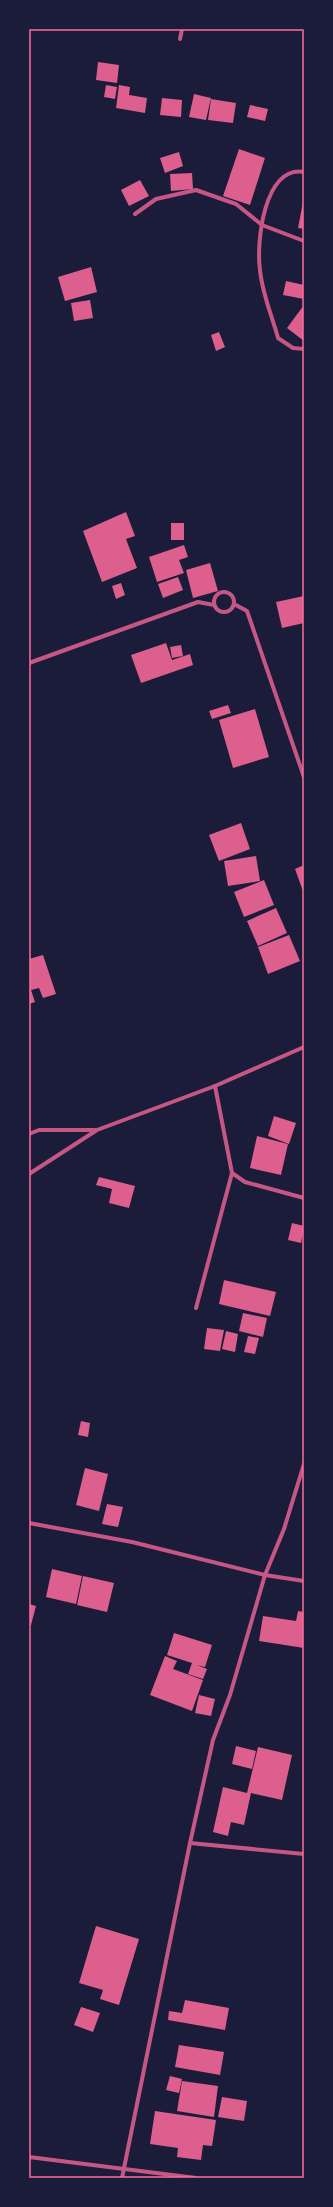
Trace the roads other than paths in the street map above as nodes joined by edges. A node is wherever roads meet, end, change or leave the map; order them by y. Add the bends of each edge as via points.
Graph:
1 (182, 29) edge
2 (180, 39) dead end
3 (304, 172) edge
4 (135, 214) dead end
5 (262, 225) junction
6 (304, 240) edge
7 (304, 349) edge
8 (234, 604) junction
9 (214, 605) junction
10 (29, 663) edge
11 (304, 777) edge
12 (304, 1047) edge
13 (215, 1086) junction
14 (97, 1130) junction
15 (29, 1134) edge
16 (232, 1173) junction
17 (29, 1174) edge
18 (304, 1198) edge
19 (196, 1308) dead end
20 (304, 1464) edge
21 (29, 1523) edge
22 (265, 1575) junction
23 (304, 1581) edge
24 (190, 1843) junction
25 (304, 1854) edge
26 (29, 2157) edge
27 (123, 2168) junction
28 (122, 2178) edge
29 (196, 2178) edge

1 - 2 street
3 - 5 street via 294,170 285,175 269,194
4 - 5 street via 156,199 196,190 236,204
5 - 6 street
5 - 7 street via 260,270 278,338 294,348
8 - 9 street via 224,612 216,609
8 - 9 street via 231,595 224,592 216,596
8 - 11 street via 247,611
9 - 10 street via 198,602
12 - 13 street
13 - 14 street
13 - 16 street
14 - 15 street via 39,1130
14 - 17 street
16 - 18 street via 245,1182
16 - 19 street
20 - 22 street via 284,1529
21 - 22 street via 132,1542
22 - 23 street
22 - 24 street via 230,1695 213,1740
24 - 25 street
24 - 27 street
26 - 27 street
27 - 28 street
27 - 29 street

